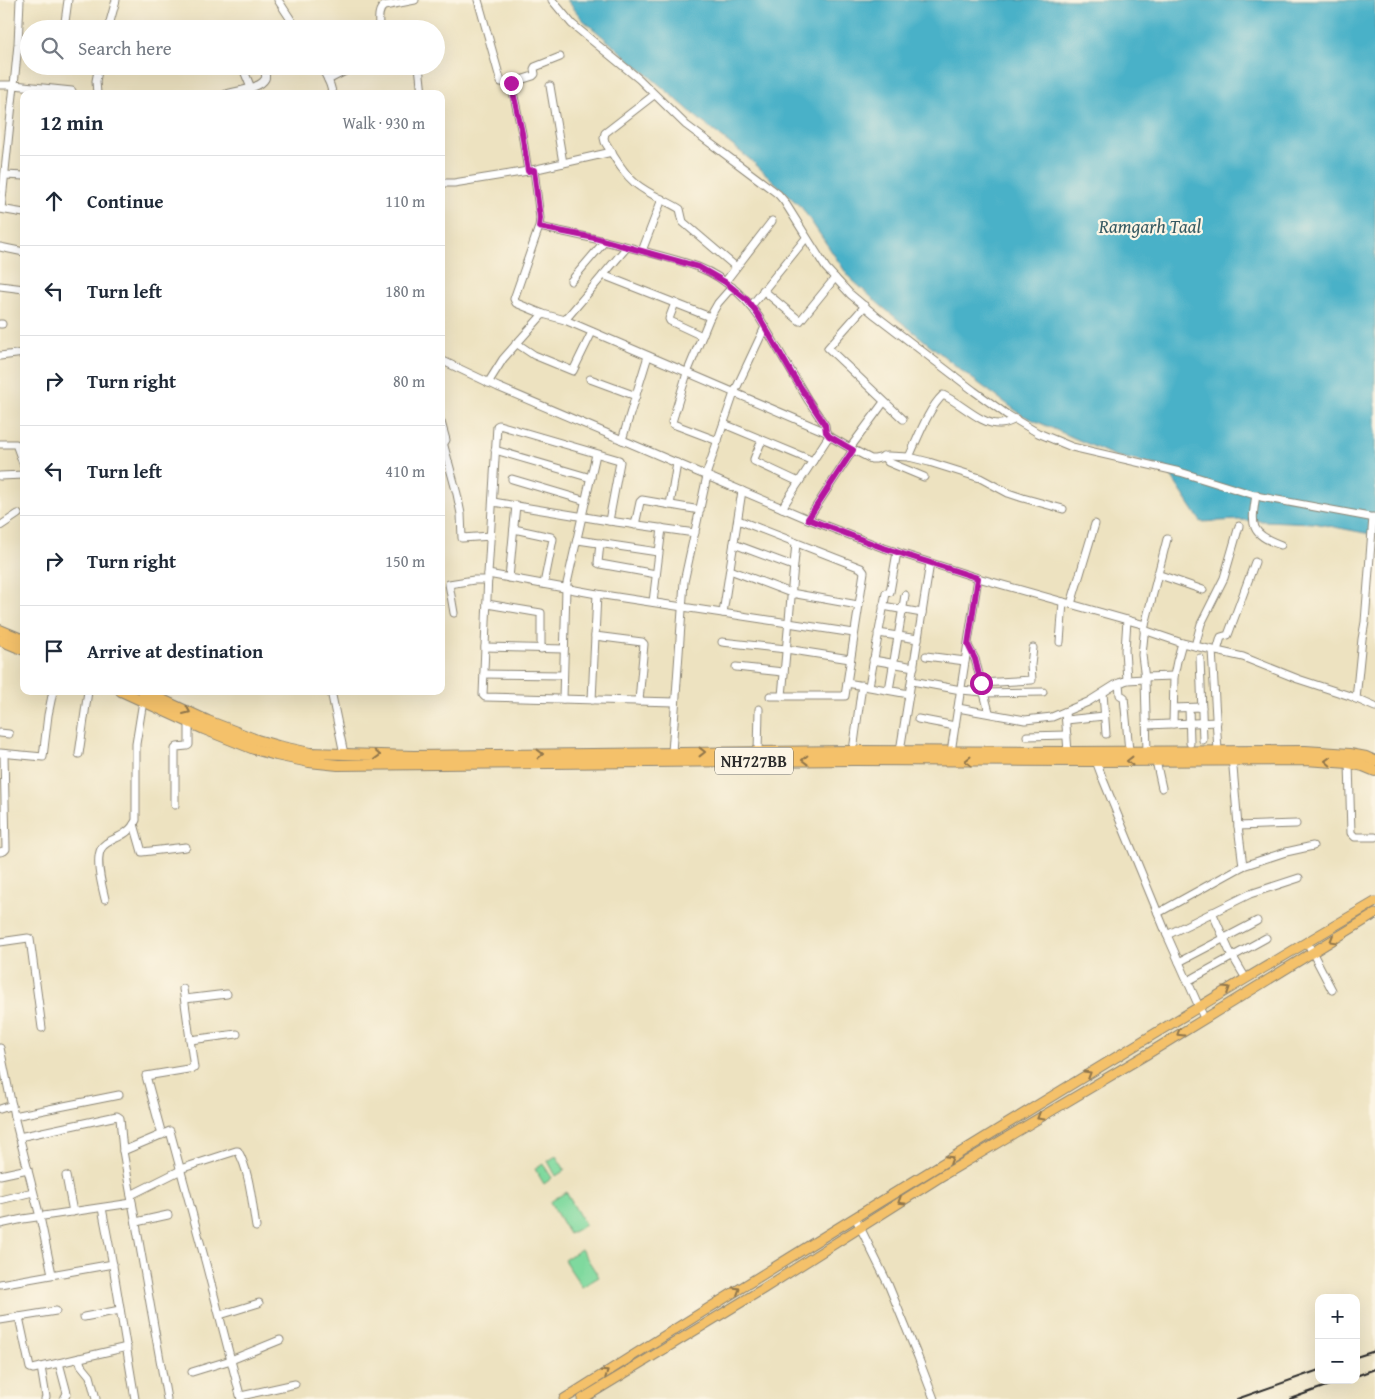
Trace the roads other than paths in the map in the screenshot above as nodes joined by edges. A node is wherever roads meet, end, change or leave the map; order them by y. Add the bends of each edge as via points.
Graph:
1 (20, 0) edge
2 (68, 0) edge
3 (116, 0) edge
4 (278, 0) edge
5 (415, 0) edge
6 (478, 0) edge
7 (552, 0) edge
8 (65, 20) edge
9 (110, 20) edge
10 (291, 20) edge
11 (379, 20) edge
12 (560, 57) dead end
13 (97, 75) edge
14 (246, 75) edge
15 (265, 75) edge
16 (326, 75) edge
17 (338, 75) edge
18 (420, 75) edge
19 (328, 80) junction
20 (511, 83) junction
21 (0, 85) edge
22 (14, 85) junction
23 (550, 86) dead end
24 (251, 88) junction
25 (48, 90) edge
26 (97, 90) edge
27 (243, 90) edge
28 (332, 90) edge
29 (422, 90) edge
30 (654, 95) junction
31 (612, 152) junction
32 (563, 163) junction
33 (531, 170) junction
34 (5, 175) junction
35 (20, 176) edge
36 (445, 183) edge
37 (662, 199) junction
38 (1, 209) edge
39 (20, 211) edge
40 (772, 221) dead end
41 (539, 227) junction
42 (806, 238) junction
43 (605, 241) junction
44 (0, 247) edge
45 (627, 247) junction
46 (20, 251) edge
47 (642, 251) junction
48 (736, 267) junction
49 (603, 275) junction
50 (835, 278) junction
51 (571, 281) dead end
52 (725, 282) junction
53 (0, 286) edge
54 (20, 288) edge
55 (732, 288) junction
56 (764, 290) junction
57 (675, 303) junction
58 (751, 306) junction
59 (866, 308) junction
60 (543, 314) junction
61 (710, 317) junction
62 (565, 320) junction
63 (765, 327) junction
64 (592, 332) junction
65 (702, 336) junction
66 (516, 343) junction
67 (20, 354) edge
68 (0, 356) edge
69 (648, 356) junction
70 (445, 362) edge
71 (687, 373) junction
72 (590, 379) dead end
73 (488, 383) junction
74 (734, 393) junction
75 (636, 396) junction
76 (884, 402) junction
77 (903, 419) dead end
78 (1016, 419) junction
79 (724, 424) junction
80 (827, 434) junction
81 (622, 440) junction
82 (762, 440) junction
83 (718, 441) junction
84 (0, 444) edge
85 (852, 449) junction
86 (495, 450) junction
87 (596, 454) junction
88 (20, 455) edge
89 (445, 455) edge
90 (883, 456) junction
91 (909, 457) junction
92 (813, 461) junction
93 (677, 463) junction
94 (20, 475) edge
95 (0, 476) edge
96 (707, 476) junction
97 (924, 477) dead end
98 (591, 478) junction
99 (512, 479) dead end
100 (799, 482) junction
101 (742, 490) junction
102 (1256, 495) junction
103 (493, 502) junction
104 (586, 502) junction
105 (516, 505) junction
106 (670, 505) junction
107 (782, 508) junction
108 (1063, 509) dead end
109 (700, 510) junction
110 (18, 514) dead end
111 (583, 517) junction
112 (1374, 517) edge
113 (808, 519) junction
114 (738, 520) junction
115 (609, 521) junction
116 (1095, 524) dead end
117 (635, 525) junction
118 (0, 526) edge
119 (1239, 526) dead end
120 (662, 528) junction
121 (514, 529) junction
122 (695, 533) junction
123 (491, 536) junction
124 (1167, 539) dead end
125 (578, 540) junction
126 (600, 543) junction
127 (796, 543) junction
128 (734, 544) junction
129 (1281, 545) dead end
130 (658, 552) junction
131 (896, 552) junction
132 (1255, 562) dead end
133 (930, 563) junction
134 (794, 566) junction
135 (730, 570) junction
136 (656, 574) junction
137 (1157, 574) junction
138 (488, 577) junction
139 (509, 578) junction
140 (978, 578) junction
141 (544, 584) junction
142 (566, 588) junction
143 (1202, 590) dead end
144 (791, 593) junction
145 (597, 594) junction
146 (905, 595) dead end
147 (653, 602) junction
148 (1063, 602) junction
149 (487, 604) junction
150 (1071, 604) junction
151 (858, 605) junction
152 (883, 606) junction
153 (682, 607) junction
154 (902, 610) junction
155 (454, 613) dead end
156 (723, 613) junction
157 (922, 613) junction
158 (1127, 620) junction
159 (788, 622) junction
160 (1145, 628) junction
161 (0, 630) edge
162 (854, 633) junction
163 (878, 633) junction
164 (595, 636) junction
165 (898, 637) junction
166 (20, 638) edge
167 (0, 640) edge
168 (20, 640) edge
169 (918, 640) junction
170 (722, 642) dead end
171 (1060, 642) dead end
172 (1182, 643) junction
173 (968, 645) junction
174 (1195, 646) junction
175 (485, 647) junction
176 (1033, 648) dead end
177 (541, 649) junction
178 (564, 649) junction
179 (786, 649) junction
180 (1215, 650) junction
181 (926, 656) dead end
182 (1200, 658) dead end
183 (850, 659) junction
184 (873, 660) junction
185 (965, 661) junction
186 (893, 663) junction
187 (736, 667) dead end
188 (914, 667) junction
189 (784, 672) junction
190 (484, 674) junction
191 (563, 675) junction
192 (1174, 676) junction
193 (1144, 678) junction
194 (1127, 680) junction
195 (912, 681) junction
196 (847, 682) junction
197 (981, 683) junction
198 (1119, 683) junction
199 (865, 686) junction
200 (889, 690) junction
201 (961, 690) junction
202 (1044, 692) dead end
203 (983, 693) junction
204 (1103, 693) junction
205 (909, 694) junction
206 (1202, 694) junction
207 (1215, 694) junction
208 (52, 695) edge
209 (87, 695) edge
210 (144, 695) edge
211 (146, 695) edge
212 (146, 695) edge
213 (333, 695) edge
214 (770, 696) dead end
215 (782, 696) junction
216 (562, 699) junction
217 (1356, 699) junction
218 (592, 700) junction
219 (639, 701) junction
220 (675, 702) junction
221 (1375, 707) edge
222 (958, 708) junction
223 (1174, 708) junction
224 (1189, 708) junction
225 (1202, 708) junction
226 (759, 709) dead end
227 (989, 712) junction
228 (1066, 716) junction
229 (1104, 716) junction
230 (918, 719) dead end
231 (189, 722) junction
232 (1217, 722) junction
233 (1189, 723) junction
234 (1202, 723) junction
235 (1173, 724) junction
236 (1146, 725) junction
237 (955, 726) junction
238 (0, 733) edge
239 (8, 734) dead end
240 (1106, 734) dead end
241 (1067, 735) junction
242 (1027, 736) dead end
243 (1203, 740) dead end
244 (1190, 742) dead end
245 (853, 751) junction
246 (900, 751) junction
247 (1129, 751) junction
248 (1218, 751) junction
249 (672, 752) junction
250 (758, 752) junction
251 (951, 752) junction
252 (1068, 752) junction
253 (1146, 752) junction
254 (2, 753) edge
255 (79, 754) dead end
256 (344, 754) junction
257 (1232, 755) junction
258 (1096, 756) junction
259 (1156, 761) junction
260 (1375, 761) edge
261 (1349, 763) junction
262 (1375, 771) edge
263 (1162, 788) dead end
264 (175, 805) dead end
265 (134, 824) junction
266 (1296, 824) dead end
267 (1238, 826) junction
268 (1375, 837) edge
269 (1313, 846) dead end
270 (186, 847) dead end
271 (0, 852) edge
272 (1243, 866) junction
273 (1299, 878) dead end
274 (105, 899) dead end
275 (1375, 902) edge
276 (1158, 912) junction
277 (1212, 912) junction
278 (1375, 914) edge
279 (1257, 921) dead end
280 (1167, 935) junction
281 (1224, 938) junction
282 (1266, 938) dead end
283 (0, 942) edge
284 (1307, 942) junction
285 (1313, 952) junction
286 (1233, 956) junction
287 (1179, 962) junction
288 (1245, 978) junction
289 (1188, 982) junction
290 (184, 989) dead end
291 (1332, 990) dead end
292 (227, 994) dead end
293 (185, 999) junction
294 (1199, 1006) junction
295 (1204, 1018) junction
296 (42, 1028) dead end
297 (237, 1034) dead end
298 (190, 1040) junction
299 (0, 1048) edge
300 (119, 1095) dead end
301 (12, 1106) junction
302 (0, 1108) edge
303 (14, 1116) junction
304 (162, 1135) junction
305 (19, 1137) junction
306 (123, 1151) junction
307 (28, 1169) junction
308 (181, 1169) junction
309 (0, 1175) edge
310 (66, 1176) dead end
311 (33, 1192) junction
312 (131, 1195) junction
313 (0, 1200) edge
314 (132, 1203) junction
315 (102, 1208) junction
316 (73, 1212) junction
317 (168, 1215) dead end
318 (40, 1217) junction
319 (855, 1217) junction
320 (136, 1222) junction
321 (0, 1224) edge
322 (256, 1227) dead end
323 (860, 1227) junction
324 (113, 1264) junction
325 (52, 1274) junction
326 (0, 1284) edge
327 (259, 1303) dead end
328 (120, 1310) junction
329 (56, 1311) dead end
330 (220, 1315) junction
331 (19, 1317) junction
332 (84, 1317) dead end
333 (0, 1320) edge
334 (280, 1340) dead end
335 (127, 1347) junction
336 (79, 1358) junction
337 (231, 1360) junction
338 (59, 1363) junction
339 (41, 1367) junction
340 (192, 1372) dead end
341 (295, 1384) dead end
342 (241, 1398) edge
343 (45, 1399) edge
344 (64, 1399) edge
345 (96, 1399) edge
346 (135, 1399) edge
347 (167, 1399) edge
348 (564, 1399) edge
349 (582, 1399) edge
350 (934, 1399) edge

1 - 22 street
2 - 8 street
3 - 9 street
4 - 10 street
5 - 11 street via 384,6 379,10
6 - 20 street via 502,82
7 - 30 street via 572,24
12 - 20 street via 535,66 534,75
13 - 26 street
14 - 24 street
15 - 24 street via 266,78
16 - 19 street
17 - 19 street
18 - 29 street
19 - 28 street
20 - 33 street
21 - 22 street
22 - 25 street
22 - 34 street
23 - 32 street
24 - 27 street
30 - 31 street via 605,133 604,138
30 - 42 street via 686,125 778,194
31 - 32 street
31 - 37 street via 634,183
32 - 33 street
33 - 36 street
33 - 41 street
34 - 35 street
34 - 38 street
37 - 47 street
37 - 48 street via 680,209 683,222
38 - 39 street
40 - 48 street
41 - 43 street
41 - 60 street via 514,301
42 - 50 street
42 - 56 street
43 - 45 street
43 - 51 street
44 - 46 street
45 - 47 street
45 - 49 street
47 - 52 street via 699,267
48 - 52 street
49 - 57 street
49 - 62 street
50 - 56 street via 800,321
50 - 59 street
52 - 55 street
53 - 54 street
55 - 58 street
55 - 61 street
56 - 58 street
57 - 61 street
57 - 65 street via 668,319
58 - 63 street
59 - 76 street via 828,348
59 - 78 street
60 - 62 street
60 - 66 street
61 - 65 street
62 - 64 street
63 - 74 street
63 - 80 street via 825,425
64 - 66 street via 573,371 534,355
64 - 69 street
65 - 71 street
66 - 73 street
67 - 68 street
69 - 71 street
69 - 75 street
70 - 73 street
71 - 74 street
71 - 83 street via 672,422
72 - 75 street
73 - 81 street
74 - 79 street
74 - 80 street
75 - 81 street
76 - 77 street
76 - 85 street
78 - 91 street via 1002,424 993,423 943,395
78 - 102 street via 1038,433 1072,447 1187,474
79 - 82 street
79 - 83 street
80 - 85 street
80 - 92 street
81 - 93 street
82 - 92 street
82 - 100 street via 754,461
83 - 96 street
84 - 88 street via 16,444
85 - 90 street via 870,459
85 - 113 street
86 - 87 street via 499,425
86 - 98 street
86 - 103 street
87 - 98 street
87 - 115 street via 620,462
89 - 123 street via 457,494 462,538
90 - 91 street
90 - 97 street via 888,462
91 - 108 street via 980,478 1008,493
92 - 100 street
93 - 96 street
93 - 106 street
94 - 95 street
96 - 101 street
96 - 109 street
98 - 104 street
99 - 104 street
100 - 107 street
101 - 107 street
101 - 114 street
102 - 112 street
102 - 129 street via 1252,516 1256,530 1264,538
103 - 105 street
103 - 123 street
104 - 111 street
105 - 111 street
105 - 121 street
106 - 109 street
106 - 117 street via 640,501
107 - 113 street
109 - 122 street
110 - 118 street
111 - 115 street
111 - 125 street
112 - 217 street
113 - 131 street
114 - 127 street
114 - 128 street
115 - 117 street
116 - 150 street
117 - 120 street
119 - 174 street via 1224,578 1201,624
120 - 122 street
120 - 130 street
121 - 139 street
121 - 141 street via 553,539
122 - 153 street
123 - 138 street
124 - 137 street
125 - 126 street
125 - 142 street
126 - 130 street
126 - 136 street via 600,564
127 - 134 street
127 - 151 street via 862,569
128 - 134 street
128 - 135 street
130 - 136 street
131 - 133 street
131 - 152 street
132 - 180 street via 1228,635 1221,637
133 - 140 street
133 - 157 street
134 - 144 street
135 - 144 street
135 - 156 street
136 - 147 street
137 - 143 street
137 - 160 street
138 - 139 street
138 - 149 street
138 - 155 street via 449,584
139 - 141 street
140 - 148 street
140 - 173 street
141 - 142 street
142 - 145 street
142 - 178 street
144 - 151 street
144 - 159 street
145 - 147 street
145 - 164 street
146 - 154 street
147 - 153 street
148 - 150 street
148 - 171 street
149 - 175 street
149 - 177 street via 540,613
150 - 158 street
151 - 162 street
152 - 154 street
152 - 163 street
153 - 156 street
153 - 220 street
154 - 157 street
154 - 165 street
156 - 159 street
157 - 169 street
158 - 160 street
158 - 194 street
159 - 162 street
159 - 179 street
160 - 172 street
160 - 193 street
161 - 166 highway
162 - 183 street
163 - 165 street
163 - 184 street
164 - 218 street
164 - 219 street via 644,644
165 - 169 street
165 - 186 street
167 - 168 highway
169 - 188 street
170 - 179 street
172 - 174 street
172 - 192 street
173 - 185 street
173 - 197 street
174 - 180 street
175 - 177 street
175 - 190 street
176 - 197 street via 1032,680
177 - 178 street
178 - 191 street
179 - 183 street
179 - 189 street
180 - 207 street
180 - 217 street via 1243,657
181 - 185 street
182 - 206 street
183 - 196 street
184 - 186 street
184 - 199 street
185 - 201 street
186 - 188 street
186 - 200 street
187 - 189 street
188 - 195 street
189 - 215 street
190 - 191 street
190 - 216 street via 485,697
191 - 216 street
192 - 193 street
192 - 223 street
193 - 194 street
193 - 236 street
194 - 198 street
195 - 201 street
195 - 205 street
196 - 199 street
196 - 215 street via 843,697
197 - 203 street
198 - 204 street
198 - 247 street via 1120,695 1124,696
199 - 200 street
199 - 245 street
200 - 205 street
201 - 203 street
201 - 222 street
202 - 203 street
203 - 227 street
204 - 228 street
204 - 229 street
205 - 246 street
206 - 207 street
206 - 225 street
207 - 232 street
208 - 254 street via 43,757
209 - 255 street
210 - 265 street via 136,744
211 - 231 highway, NH727BB
212 -> 256 highway, NH727BB via 278,746 310,753
213 - 256 street
214 - 215 street
216 - 218 street
217 - 221 street
218 - 219 street
219 - 220 street
220 - 249 street
222 - 227 street
222 - 237 street
223 - 224 street
223 - 235 street
224 - 225 street
224 - 233 street
225 - 234 street
226 - 250 street
227 - 228 street via 1029,720
228 - 229 street
228 - 241 street
229 - 240 street
230 - 237 street
258 -> 231 highway, NH727BB via 338,766 254,749
231 - 264 street via 189,744 175,748
232 - 234 street
232 - 248 street
233 - 234 street
233 - 235 street
233 - 244 street
234 - 243 street
235 - 236 street
236 - 253 street
237 - 251 street
238 - 239 street
241 - 242 street
241 - 252 street
245 - 246 highway, NH727BB
245 - 250 highway, NH727BB
246 - 251 highway, NH727BB
247 - 253 highway, NH727BB
247 - 258 highway, NH727BB
248 - 253 highway, NH727BB
248 - 257 highway, NH727BB
249 -> 250 highway, NH727BB
256 -> 249 highway, NH727BB
251 - 252 highway, NH727BB
252 - 258 highway, NH727BB
254 - 271 street via 6,849
257 - 259 highway, NH727BB
257 - 260 highway, NH727BB via 1340,752
261 -> 257 highway, NH727BB
257 - 267 street
259 -> 258 highway, NH727BB
258 - 276 street
259 - 263 street
261 - 262 highway, NH727BB
261 - 268 street via 1351,833 1355,837
265 - 270 street via 142,852
265 - 274 street via 100,851 99,871
266 - 267 street
267 - 272 street
269 - 272 street
272 - 276 street
273 - 277 street via 1250,894
275 - 284 main road
276 - 280 street
277 - 280 street
277 - 281 street
278 -> 285 main road
279 - 281 street
280 - 287 street
281 - 286 street
281 - 287 street
282 - 286 street
283 - 296 street via 30,939
284 - 285 street
284 - 288 main road
285 - 291 street
285 - 295 main road
286 - 288 street
286 - 289 street
287 - 289 street
294 -> 288 main road
289 - 294 street
290 - 293 street
292 - 293 street
293 - 298 street
294 - 295 street
319 -> 294 main road
295 -> 323 main road
297 - 298 street
298 - 304 street via 193,1069 146,1076
299 - 301 street
300 - 303 street
301 - 302 street
301 - 303 street
303 - 305 street
304 - 306 street
304 - 308 street via 170,1131
305 - 306 street via 117,1116 120,1118
305 - 307 street
306 - 312 street
307 - 309 street
307 - 311 street
308 - 312 street
308 - 322 street via 238,1151
308 - 330 street
310 - 316 street
311 - 313 street
311 - 318 street
312 - 314 street
314 - 315 street
314 - 320 street
315 - 316 street
315 - 324 street
316 - 318 street
317 - 320 street
318 - 321 street
318 - 325 street
319 - 323 street
348 -> 319 main road
320 - 347 street
323 - 349 main road
323 - 350 street via 888,1284
324 - 325 street
324 - 328 street
325 - 326 street
327 - 330 street
328 - 332 street
328 - 335 street
329 - 331 street
330 - 337 street
331 - 333 street
331 - 339 street via 29,1366 33,1369
334 - 337 street
335 - 336 street
335 - 346 street
336 - 338 street
336 - 345 street via 90,1376
337 - 340 street
337 - 342 street
338 - 339 street
338 - 344 street via 67,1393
339 - 343 street
341 - 342 street

